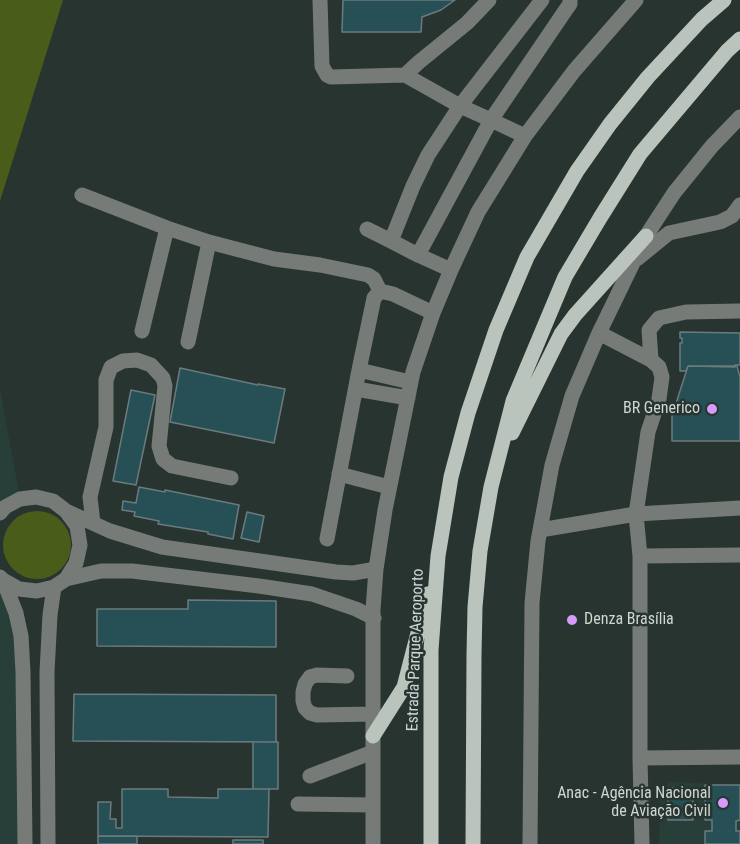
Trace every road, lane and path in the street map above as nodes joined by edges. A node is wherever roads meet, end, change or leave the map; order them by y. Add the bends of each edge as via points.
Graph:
1 (320, 0) edge
2 (489, 0) edge
3 (542, 0) edge
4 (570, 0) edge
5 (636, 0) edge
6 (724, 0) edge
7 (740, 39) edge
8 (405, 75) junction
9 (460, 106) junction
10 (740, 117) edge
11 (491, 120) junction
12 (525, 136) junction
13 (82, 195) dead end
14 (740, 205) edge
15 (167, 228) junction
16 (368, 229) dead end
17 (646, 236) junction
18 (391, 241) junction
19 (209, 242) junction
20 (418, 255) junction
21 (633, 263) junction
22 (451, 270) junction
23 (380, 291) junction
24 (740, 311) edge
25 (434, 312) junction
26 (142, 331) dead end
27 (599, 333) junction
28 (188, 342) dead end
29 (651, 360) junction
30 (359, 370) junction
31 (410, 382) junction
32 (356, 389) junction
33 (408, 398) junction
34 (495, 468) junction
35 (339, 474) junction
36 (231, 478) dead end
37 (389, 487) junction
38 (740, 508) edge
39 (66, 511) junction
40 (0, 513) edge
41 (636, 514) junction
42 (93, 523) junction
43 (540, 531) junction
44 (327, 539) dead end
45 (740, 555) edge
46 (438, 556) junction
47 (640, 556) junction
48 (376, 568) junction
49 (317, 569) junction
50 (1, 578) edge
51 (60, 583) junction
52 (312, 594) junction
53 (374, 618) junction
54 (347, 676) dead end
55 (374, 714) junction
56 (373, 744) junction
57 (740, 757) edge
58 (640, 758) junction
59 (310, 776) dead end
60 (431, 792) junction
61 (298, 804) dead end
62 (373, 805) junction
63 (25, 844) edge
64 (48, 844) edge
65 (373, 844) edge
66 (421, 844) edge
67 (431, 844) edge
68 (473, 844) edge
69 (530, 844) edge
70 (642, 844) edge

1 - 8 street via 322,66 327,75
2 - 8 street
3 - 9 street
4 - 11 street
5 - 12 street via 574,71
6 - 46 main road, Estrada Parque Aeroporto via 648,77 610,124 577,171 527,257 496,330 468,413 451,477
7 - 34 main road via 640,154 566,277 513,401
8 - 9 street
9 - 11 street
9 - 18 street via 428,155
10 - 17 street via 674,193
11 - 12 street
11 - 20 street
12 - 22 street via 478,212
13 - 15 street
14 - 21 street via 732,216 720,222 669,233
15 - 19 street
15 - 26 street
16 - 18 street
17 - 21 street
17 - 34 main road via 561,334
18 - 20 street
19 - 23 street via 274,259 368,275
19 - 28 street
20 - 22 street
21 - 27 street
22 - 25 street
23 - 25 street
23 - 30 street via 374,298
24 - 29 street via 686,312 659,318 649,330
25 - 31 street
27 - 29 street
27 - 43 street via 572,396 552,465
29 - 41 street via 662,377 648,432
30 - 31 street
30 - 32 street
31 - 33 street
32 - 33 street
32 - 35 street
33 - 37 street
34 - 68 main road via 480,551 475,607
35 - 37 street
35 - 44 street
36 - 42 street via 172,466 163,459 159,446 163,378 151,365 136,360 123,362 111,367 105,380 106,427 90,497
37 - 48 street
38 - 41 street
39 - 40 street via 53,501 36,497 20,499
39 - 42 street
39 - 51 street via 77,526 80,545 76,563
41 - 43 street
41 - 47 street
42 - 49 street via 162,547
43 - 69 street via 532,603
45 - 47 street
46 - 56 main road via 404,687
46 - 60 main road, Estrada Parque Aeroporto via 431,650
47 - 58 street
48 - 49 street via 353,573
48 - 53 street
49 - 52 street
50 - 51 street via 19,589 37,591
50 - 63 street via 16,613 22,645
51 - 52 street via 101,571 132,571
51 - 64 street via 50,615 47,672
52 - 53 street
53 - 55 street
54 - 55 street via 310,677 303,692 305,708 317,715
55 - 56 street
56 - 59 street
56 - 62 street
57 - 58 street
58 - 70 street
60 - 66 main road
60 - 67 main road, Estrada Parque Aeroporto
61 - 62 street
62 - 65 street

